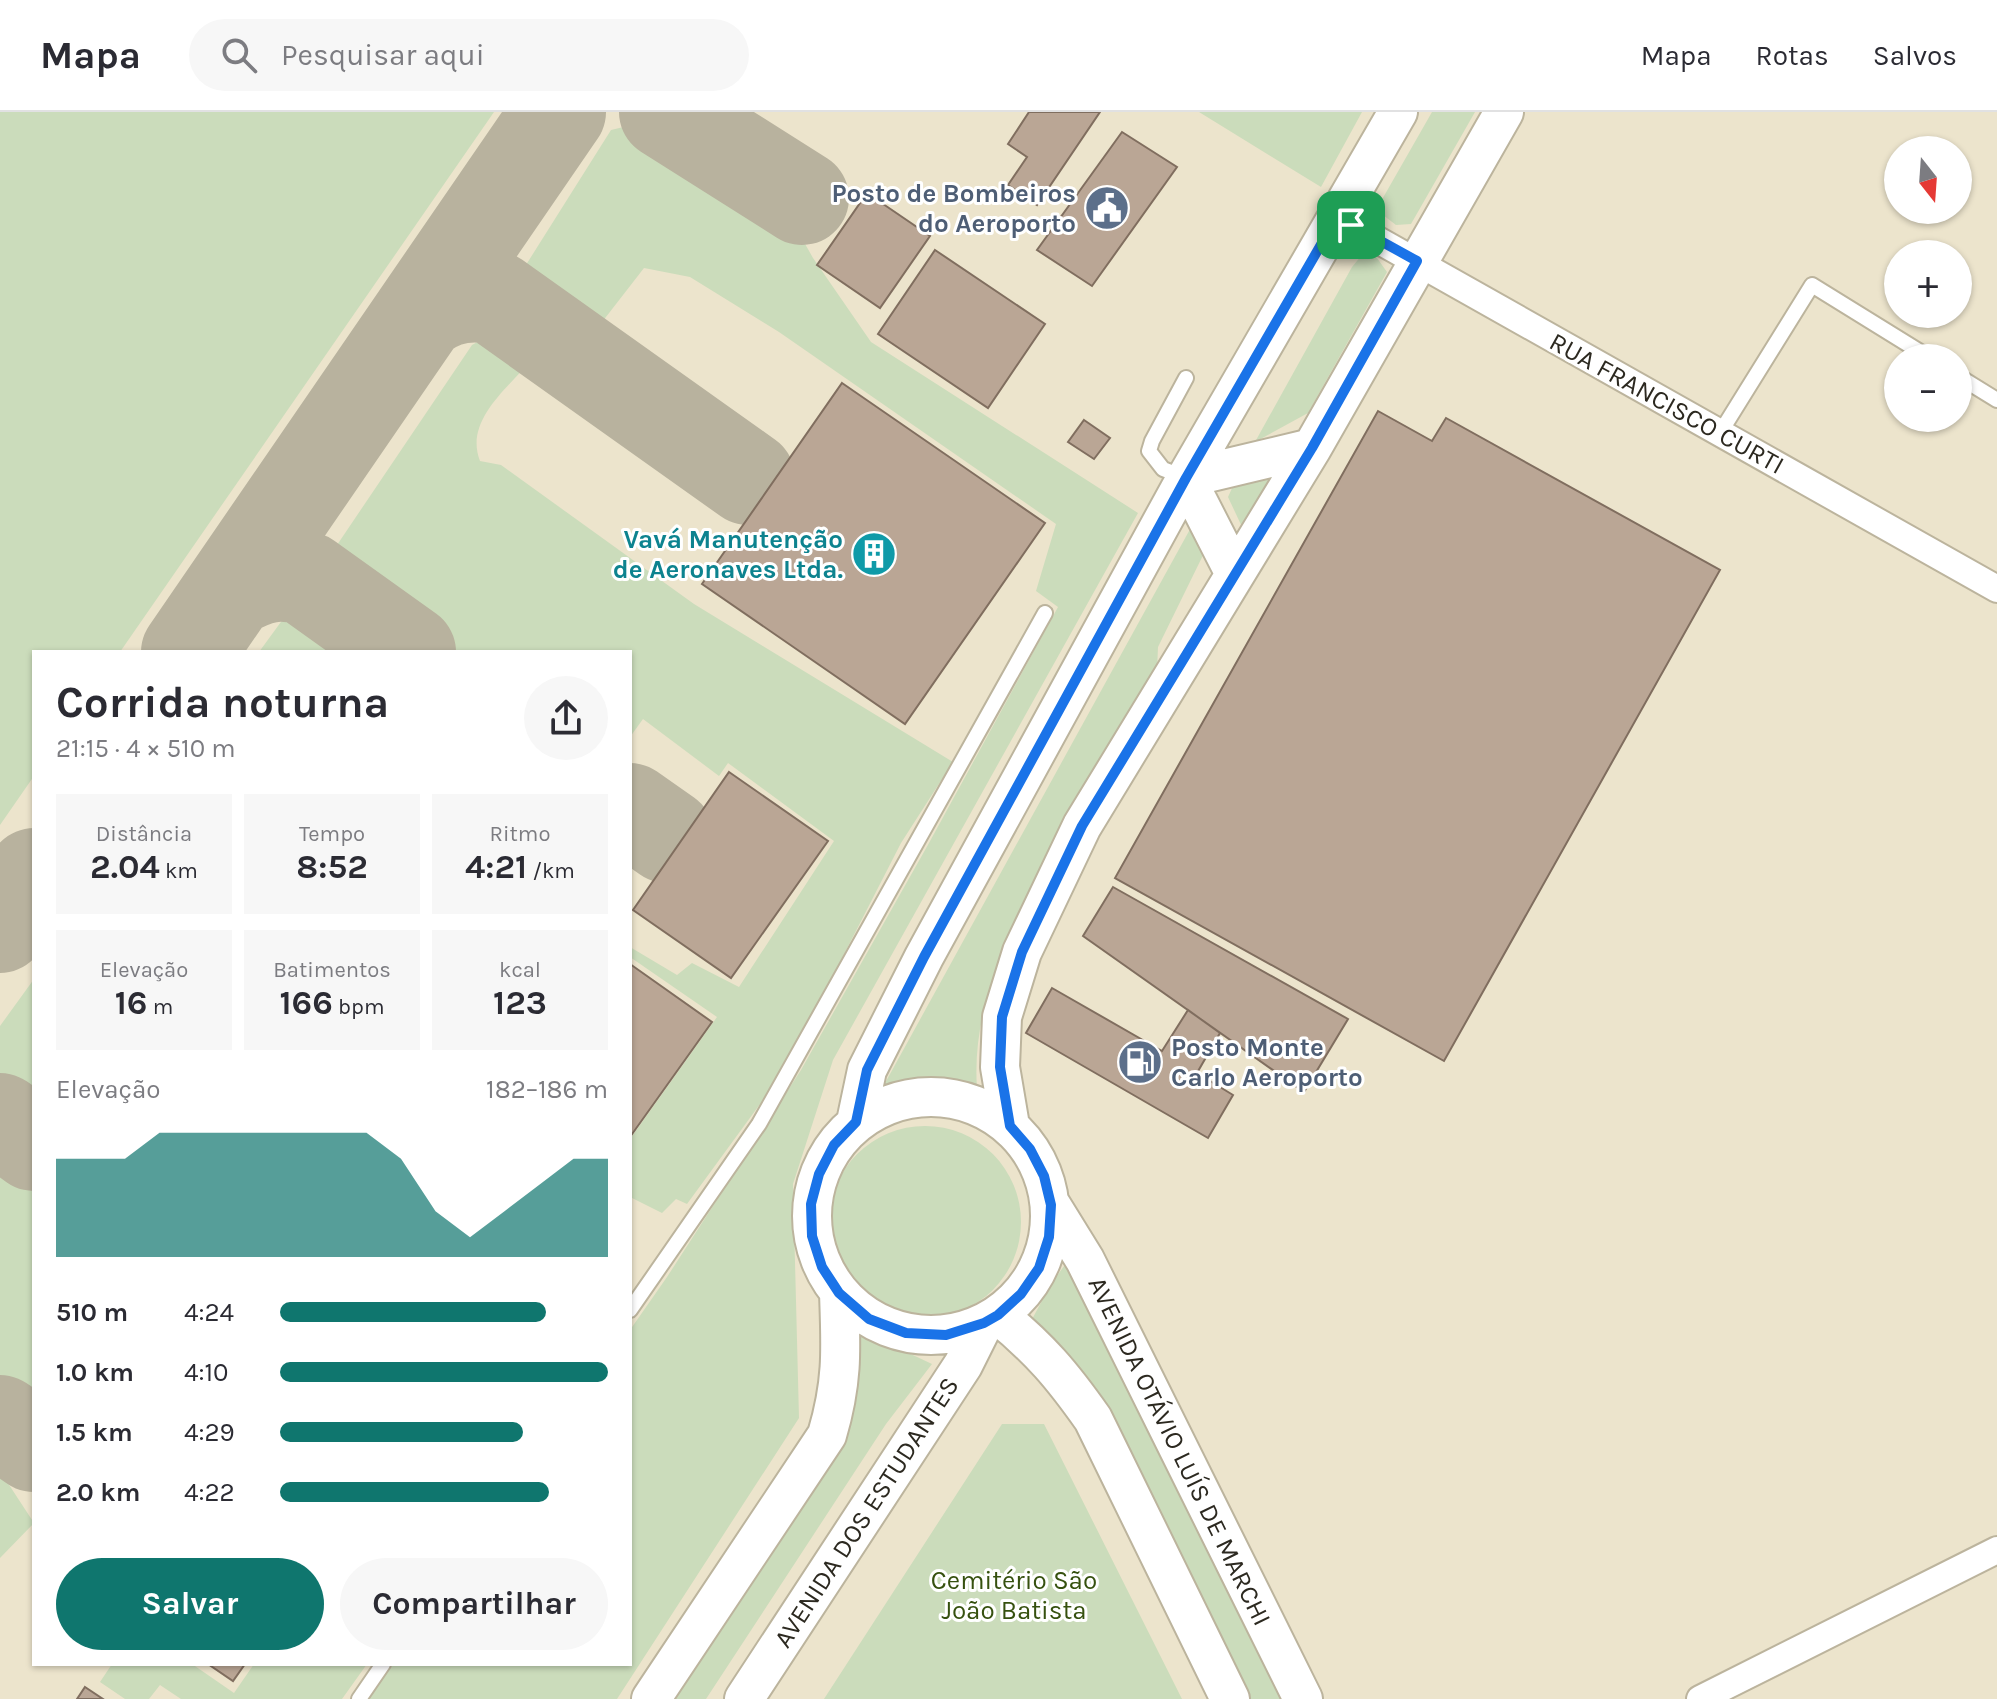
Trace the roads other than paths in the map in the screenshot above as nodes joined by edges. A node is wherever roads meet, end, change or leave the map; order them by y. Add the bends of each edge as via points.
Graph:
1 (1398, 112) edge
2 (1504, 112) edge
3 (1337, 217) junction
4 (1417, 261) junction
5 (1907, 344) edge
6 (1186, 378) dead end
7 (1972, 385) edge
8 (1997, 400) edge
9 (1720, 433) junction
10 (1312, 448) junction
11 (1186, 478) junction
12 (1235, 574) junction
13 (1997, 589) edge
14 (1045, 613) dead end
15 (856, 1122) junction
16 (1010, 1126) junction
17 (1051, 1205) junction
18 (839, 1293) junction
19 (632, 1307) edge
20 (991, 1319) junction
21 (1997, 1550) edge
22 (382, 1666) edge
23 (359, 1699) edge
24 (651, 1699) edge
25 (744, 1699) edge
26 (1230, 1699) edge
27 (1303, 1699) edge
28 (1700, 1699) edge

1 - 3 main road
2 - 4 main road
3 - 4 street, RUA FRANCISCO CURTI
3 - 11 main road
4 - 9 street, RUA FRANCISCO CURTI
4 - 10 main road
5 - 9 lane via 1812,285
6 - 11 lane via 1149,451 1163,469
7 - 8 lane
9 - 13 street, RUA FRANCISCO CURTI
10 - 11 main road
10 - 12 main road
11 - 12 main road
11 - 15 main road via 924,957 867,1070
12 - 16 main road via 1082,826 1022,952 1002,1017 1000,1067
14 - 19 lane via 759,1124
15 - 16 main road via 893,1103 934,1097 975,1105
15 - 18 main road via 834,1145 811,1204 812,1236 822,1267
16 - 17 main road via 1030,1149
17 - 20 main road via 1049,1237 1039,1268 1021,1294
17 - 27 main road, AVENIDA OTÁVIO LUÍS DE MARCHI via 1085,1260
18 - 20 main road via 869,1319 906,1333 946,1335
18 - 24 main road via 842,1366 827,1435
20 - 25 main road, AVENIDA DOS ESTUDANTES
20 - 26 main road via 1035,1346 1093,1419
21 - 28 street
22 - 23 lane

